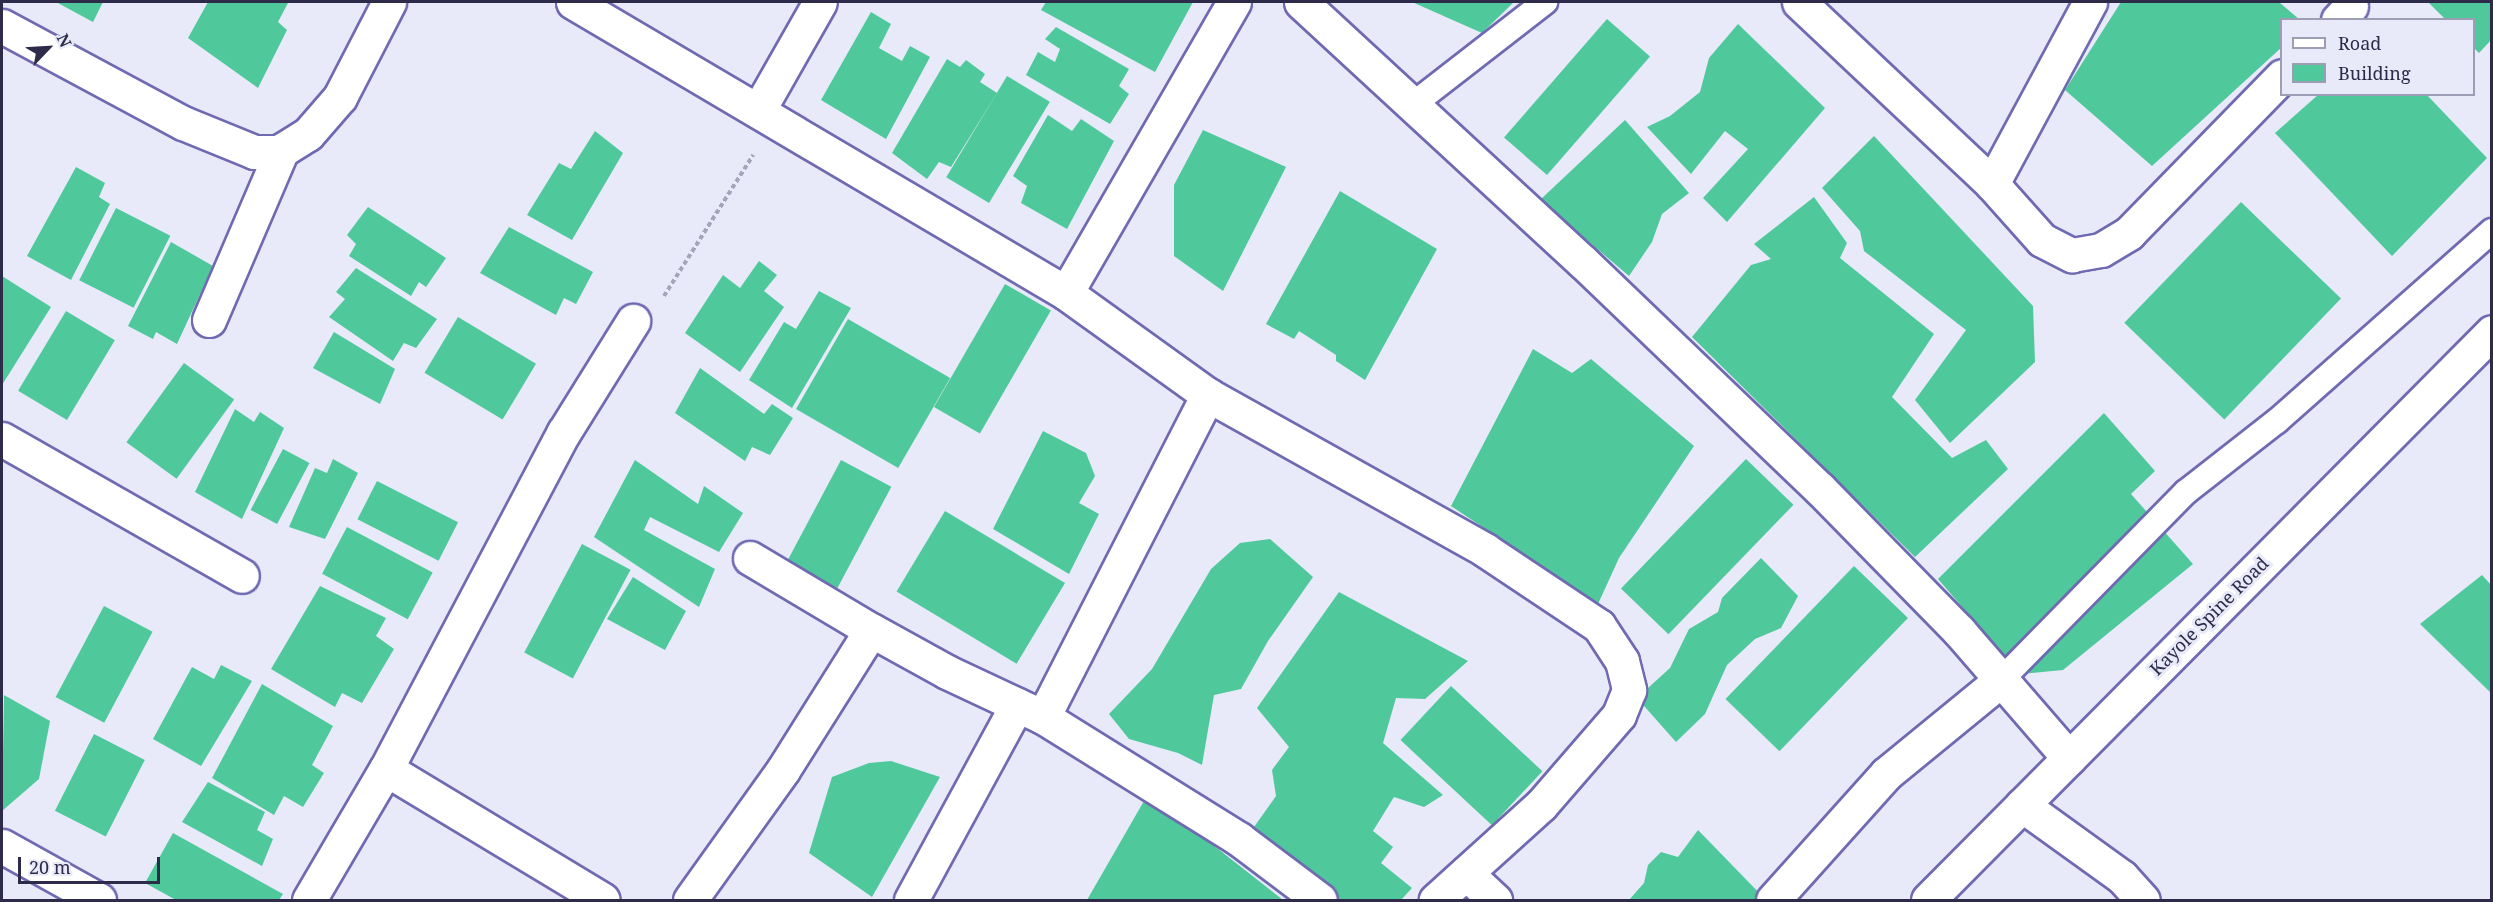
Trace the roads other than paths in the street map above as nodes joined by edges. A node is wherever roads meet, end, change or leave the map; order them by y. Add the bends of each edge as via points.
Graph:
1 (388, 2) edge
2 (573, 2) edge
3 (820, 2) edge
4 (1234, 2) edge
5 (1301, 2) edge
6 (1545, 2) edge
7 (1799, 2) edge
8 (2090, 2) edge
9 (2, 26) edge
10 (2280, 78) edge
11 (1411, 106) junction
12 (767, 115) junction
13 (282, 150) junction
14 (1992, 184) junction
15 (2492, 231) edge
16 (1066, 293) junction
17 (209, 320) dead end
18 (633, 321) road end
19 (2492, 332) edge
20 (1208, 395) junction
21 (2, 439) edge
22 (750, 558) dead end
23 (242, 576) dead end
24 (871, 630) junction
25 (2002, 679) junction
26 (1030, 711) junction
27 (2069, 758) junction
28 (386, 769) junction
29 (2022, 804) junction
30 (2, 846) edge
31 (1466, 873) junction
32 (99, 900) edge
33 (309, 900) edge
34 (603, 900) edge
35 (690, 900) edge
36 (911, 900) edge
37 (1320, 900) edge
38 (1436, 900) edge
39 (1495, 900) edge
40 (1773, 900) edge
41 (1928, 900) edge
42 (2143, 900) edge

1 - 13 street via 340,97 308,134
2 - 12 street
3 - 12 street
4 - 16 street
5 - 11 street
6 - 11 lane
7 - 14 street
8 - 14 street
9 - 13 street via 183,123 254,152
10 - 14 street via 2129,233 2101,250 2072,255 2042,240
11 - 25 street via 1583,261 1812,481
12 - 16 street via 917,208
13 - 17 street
15 - 25 lane via 2277,421 2186,492
16 - 20 street
18 - 28 street via 564,432
19 - 27 street, Kayole Spine Road
20 - 26 street
20 - 31 street via 1485,550 1599,626 1622,661 1629,690 1619,715 1541,806
21 - 23 street
22 - 24 street
24 - 26 street
24 - 35 street via 783,770
25 - 27 street
25 - 40 street via 1886,774
26 - 36 street
26 - 37 street via 1239,839
27 - 29 street, Kayole Spine Road
28 - 33 street
28 - 34 street
29 - 41 street, Kayole Spine Road
29 - 42 street via 2122,877
30 - 32 street
31 - 38 street
31 - 39 street

